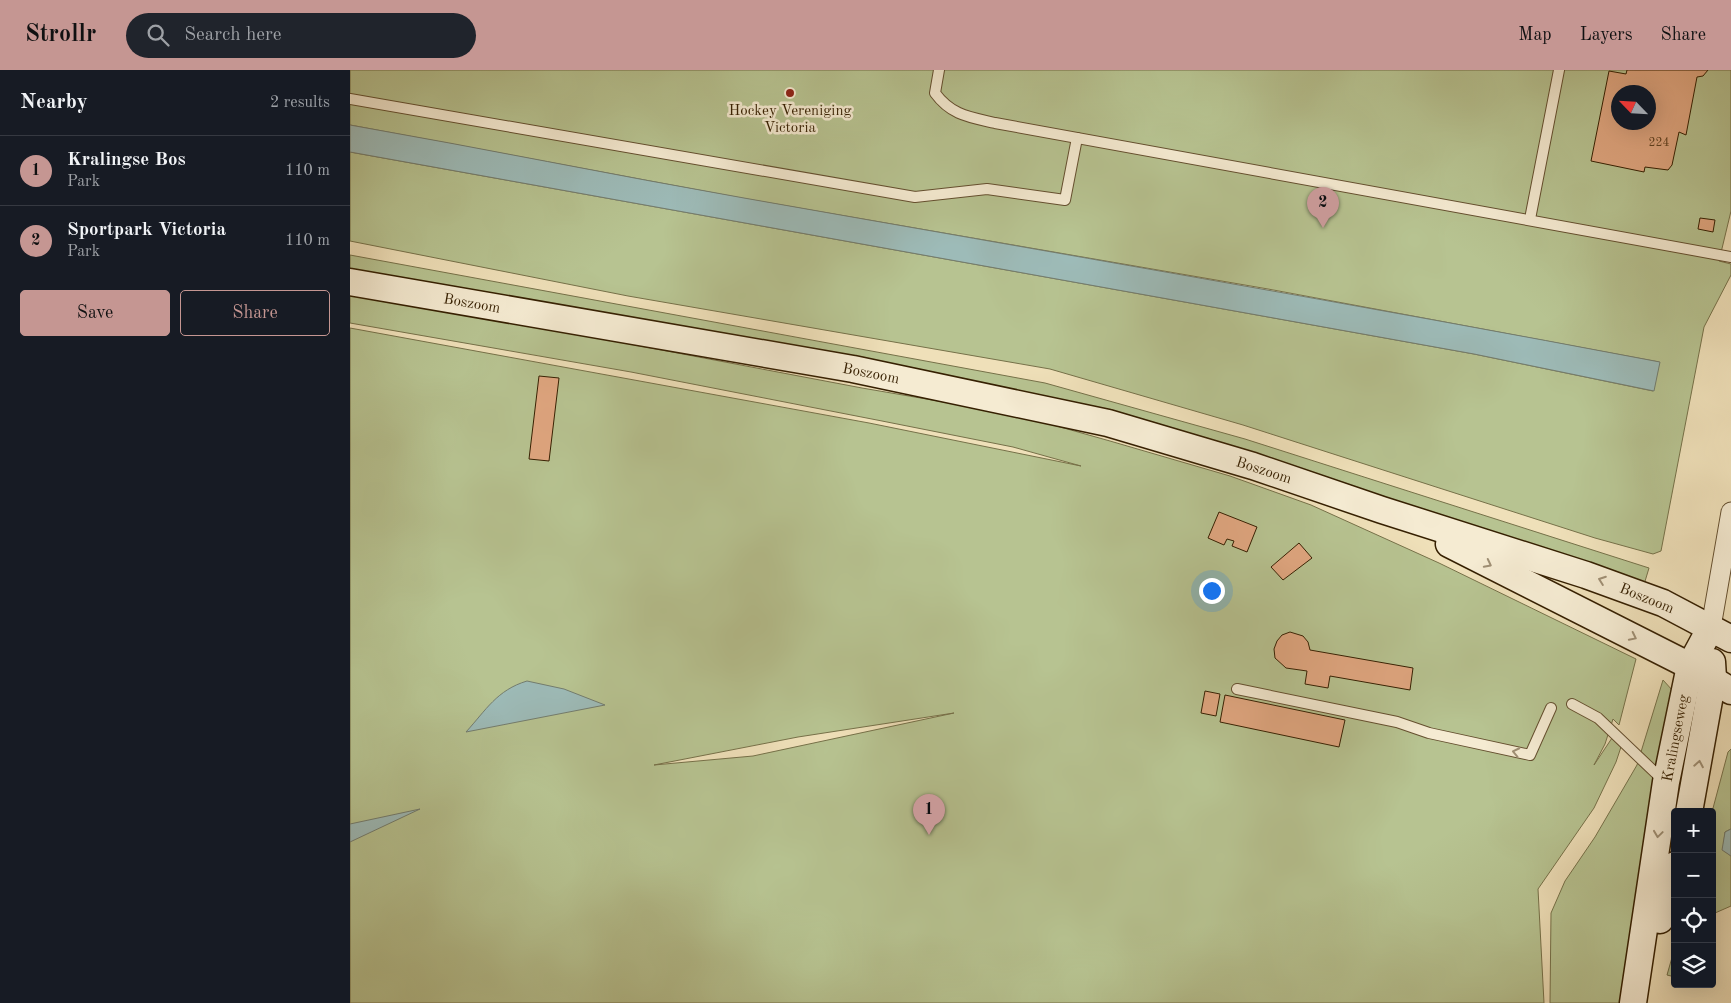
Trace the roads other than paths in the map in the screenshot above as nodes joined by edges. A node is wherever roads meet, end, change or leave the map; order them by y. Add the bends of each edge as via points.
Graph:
1 (939, 70) edge
2 (1560, 70) edge
3 (350, 99) edge
4 (1077, 138) junction
5 (1530, 219) junction
6 (1731, 257) edge
7 (350, 282) edge
8 (1382, 510) junction
9 (1731, 512) edge
10 (1721, 633) edge
11 (1690, 666) junction
12 (1722, 685) edge
13 (1237, 689) dead end
14 (1572, 704) dead end
15 (1551, 708) dead end
16 (1666, 782) junction
17 (1691, 805) edge
18 (1671, 880) edge
19 (1633, 1003) edge
20 (1637, 1003) edge

1 - 4 lane via 935,93 944,105 962,115
2 - 5 lane
3 - 4 lane via 915,197 987,189 1064,200
4 - 5 lane
5 - 6 lane
7 - 8 main road, Boszoom via 853,369 1108,423 1253,466
10 -> 8 main road, Boszoom via 1663,603 1586,574
8 -> 11 main road, Boszoom
9 - 10 street, Kralingseweg
10 - 11 main road, Kralingseweg
10 - 12 main road, Kralingseweg
11 - 12 main road, Boszoom
11 - 16 main road, Kralingseweg
17 -> 12 main road, Kralingseweg
15 -> 13 lane via 1530,755 1429,733 1397,722
14 - 16 lane via 1598,718
16 - 17 lane
16 -> 19 main road, Kralingseweg
18 - 20 main road

